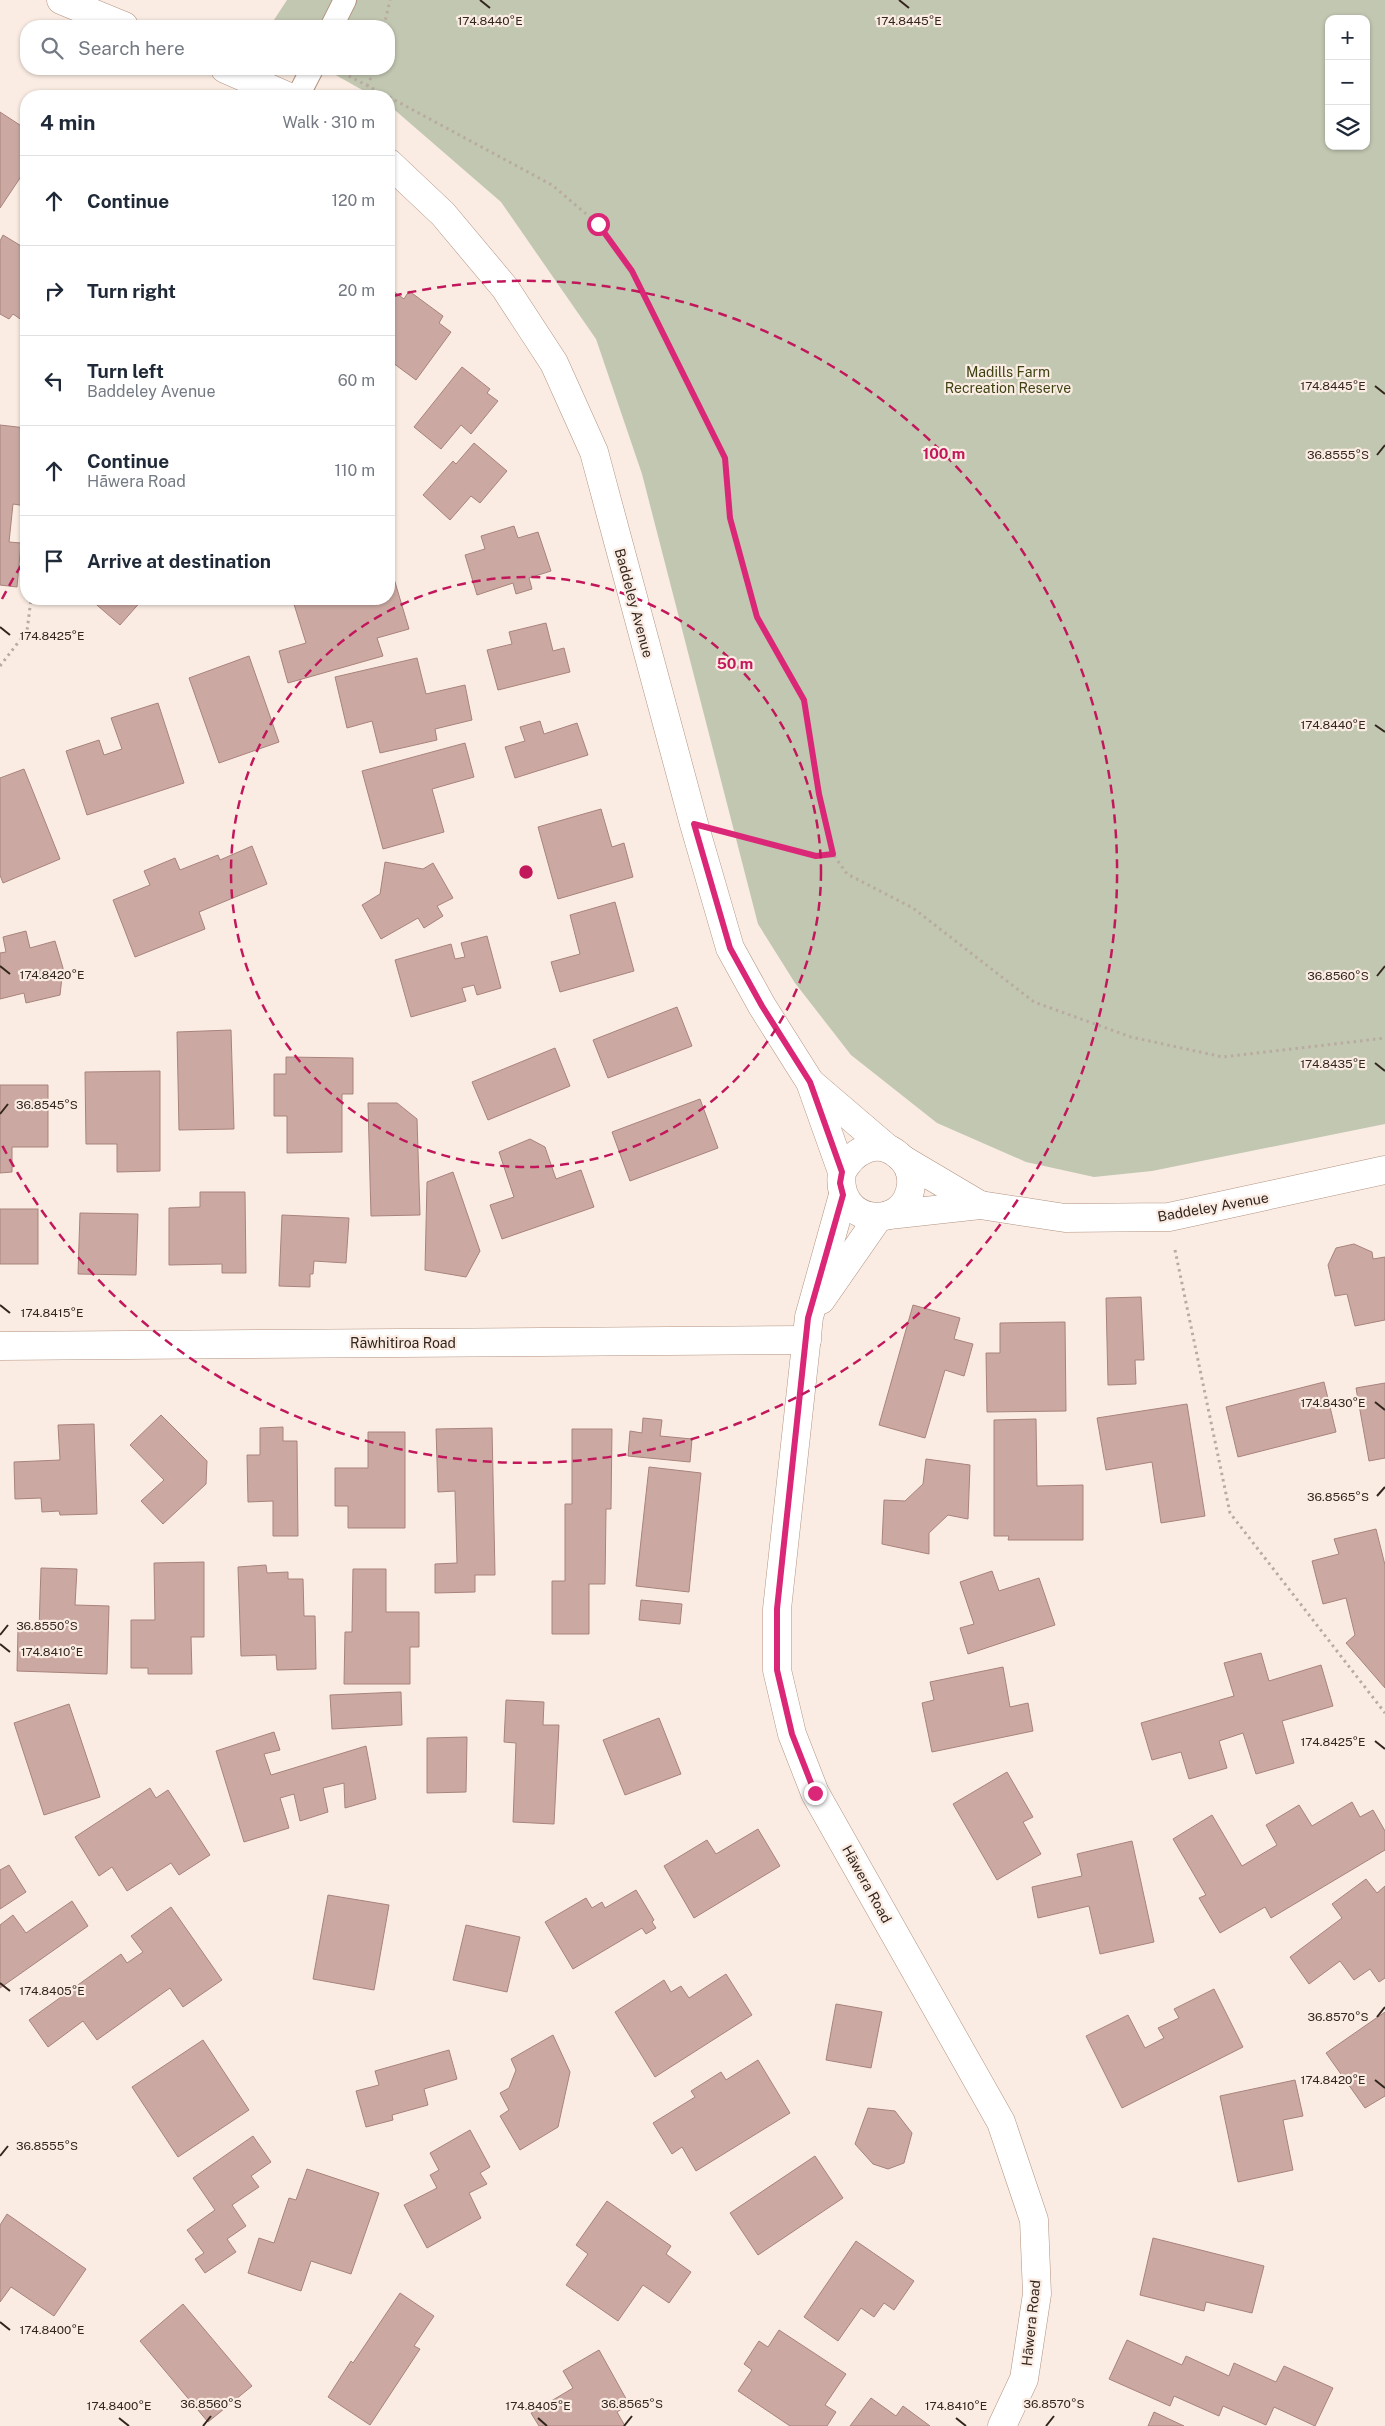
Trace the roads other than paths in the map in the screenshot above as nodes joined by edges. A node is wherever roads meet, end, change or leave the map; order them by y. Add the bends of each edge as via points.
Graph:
1 (61, 0) edge
2 (345, 0) edge
3 (109, 20) edge
4 (335, 20) edge
5 (239, 75) edge
6 (309, 75) edge
7 (273, 90) edge
8 (301, 90) edge
9 (395, 169) edge
10 (810, 1082) junction
11 (895, 1154) junction
12 (1385, 1170) edge
13 (842, 1183) junction
14 (980, 1205) junction
15 (884, 1216) junction
16 (808, 1329) junction
17 (0, 1346) edge
18 (1002, 2426) edge

1 - 3 street
2 - 4 lane
5 - 7 street
6 - 8 lane
9 - 10 street, Baddeley Avenue via 443,214 505,288 554,363 594,452 730,948
10 - 11 street, Baddeley Avenue
10 - 13 street, Baddeley Avenue
11 - 13 street via 866,1148 856,1153 847,1161
11 - 14 street, Baddeley Avenue
11 - 15 street via 909,1170 910,1191 906,1201
12 - 14 street, Baddeley Avenue via 1169,1217 1066,1218
13 - 15 street via 848,1205 858,1212
13 - 16 street, Hāwera Road
14 - 15 street, Baddeley Avenue
15 - 16 street, Hāwera Road
16 - 17 street, Rāwhitiroa Road
16 - 18 street, Hāwera Road via 777,1609 777,1670 792,1734 815,1793 1001,2122 1034,2220 1037,2294 1024,2379

